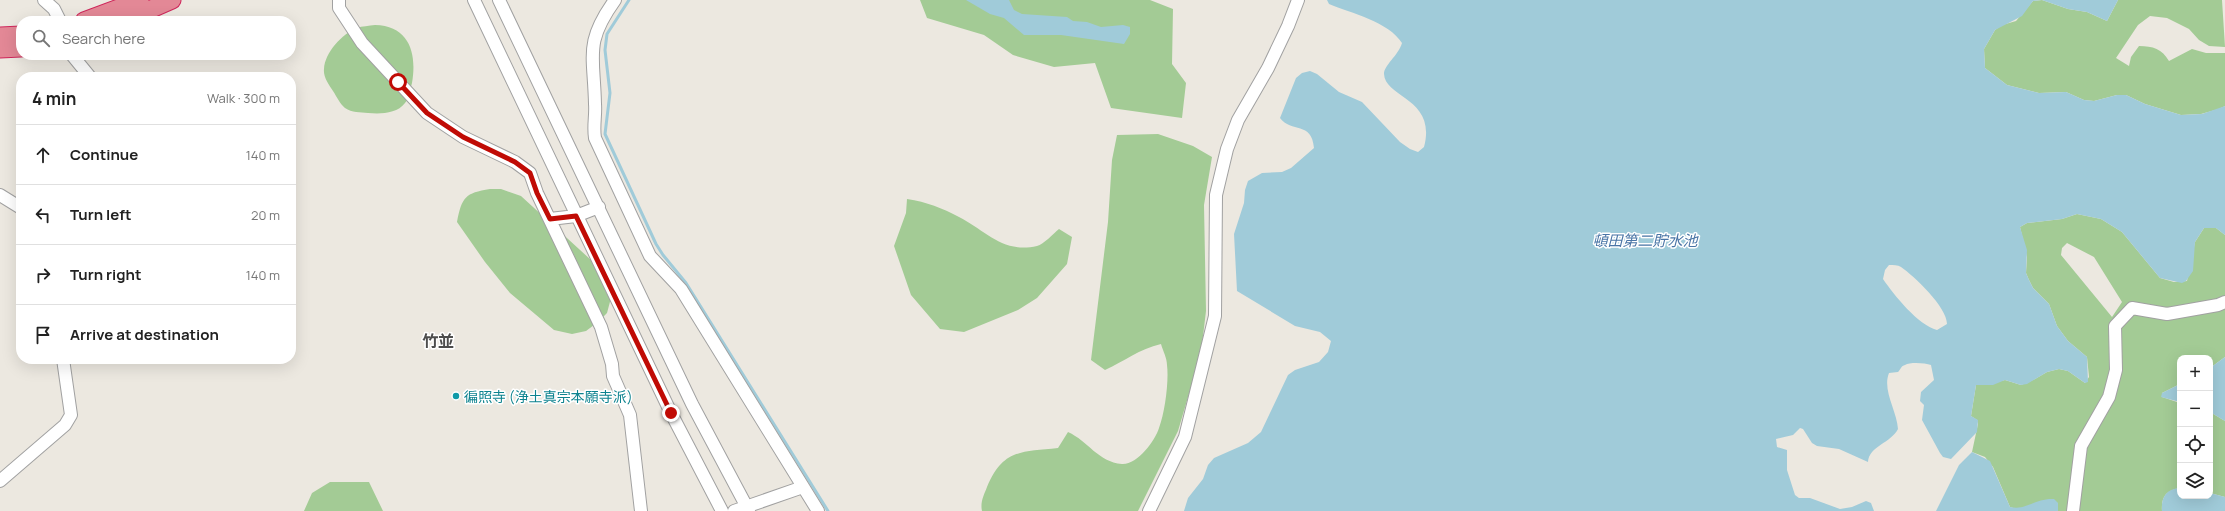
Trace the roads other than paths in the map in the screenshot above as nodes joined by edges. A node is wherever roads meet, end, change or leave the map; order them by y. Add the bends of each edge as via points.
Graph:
1 (44, 0) edge
2 (140, 0) edge
3 (172, 0) edge
4 (339, 0) edge
5 (474, 0) edge
6 (499, 0) edge
7 (615, 0) edge
8 (1298, 0) edge
9 (57, 16) edge
10 (97, 16) edge
11 (135, 16) edge
12 (16, 35) edge
13 (0, 36) edge
14 (16, 48) edge
15 (0, 49) edge
16 (76, 60) edge
17 (86, 72) edge
18 (0, 195) edge
19 (16, 205) edge
20 (599, 207) junction
21 (576, 216) junction
22 (550, 219) junction
23 (2225, 302) edge
24 (64, 364) edge
25 (0, 481) edge
26 (803, 487) junction
27 (748, 508) edge
28 (641, 511) edge
29 (722, 511) edge
30 (734, 511) edge
31 (818, 511) edge
32 (1149, 511) edge
33 (2073, 511) edge

1 - 9 street
2 - 10 highway
3 - 11 highway
4 - 22 street via 339,8 362,42 427,113 463,137 515,162 530,173
5 - 21 street
6 - 20 street
7 - 26 street via 597,27 594,39 592,55 595,138 650,256 681,290
8 - 32 street via 1268,68 1238,120 1227,150 1216,195 1215,316 1185,437
12 - 13 highway
14 - 15 highway
16 - 17 street
18 - 19 street
20 - 21 street
20 - 27 street via 692,404
21 - 22 street
21 - 29 street via 671,413
22 - 28 street via 601,327 613,376 630,415
23 - 33 street via 2167,314 2132,308 2115,326 2116,370 2109,397 2081,446
24 - 25 street via 71,416 60,430
26 - 27 street
26 - 31 street
27 - 30 street

